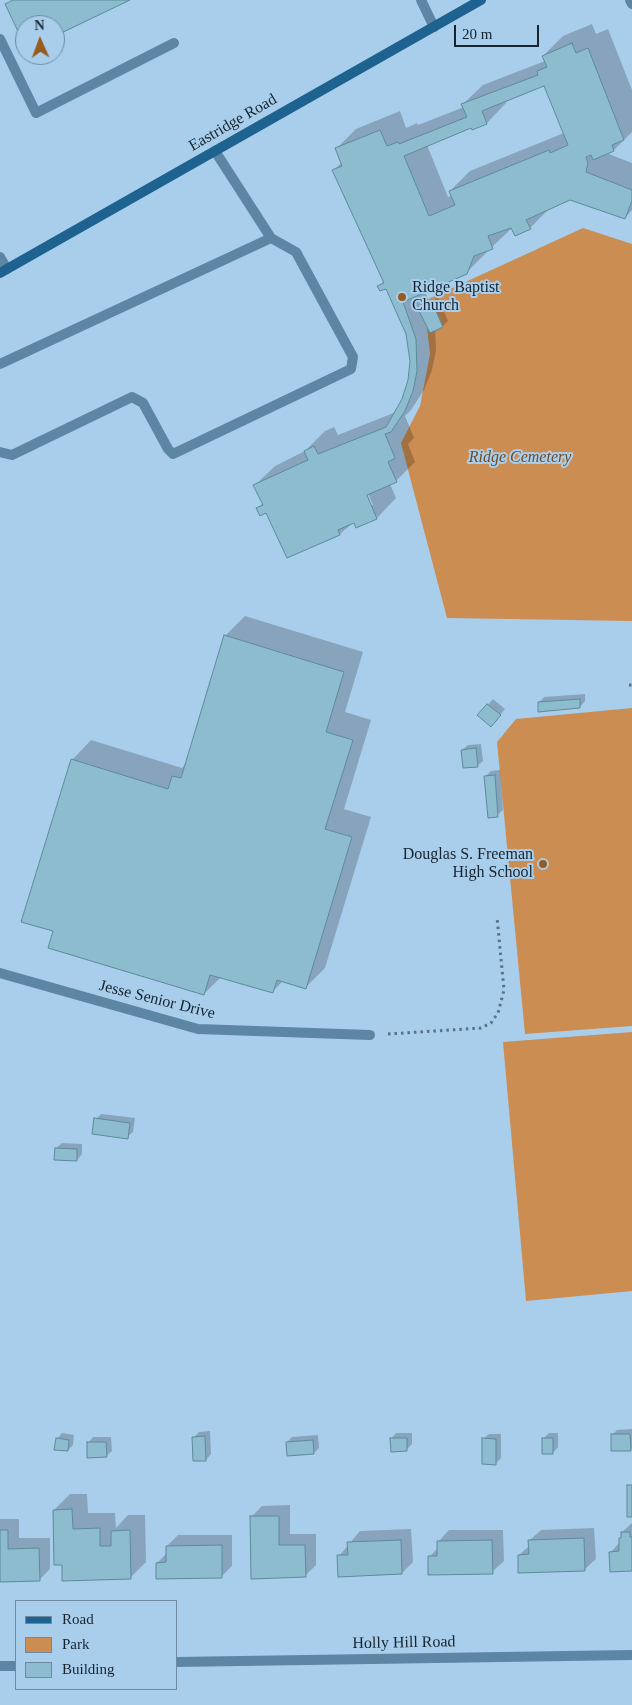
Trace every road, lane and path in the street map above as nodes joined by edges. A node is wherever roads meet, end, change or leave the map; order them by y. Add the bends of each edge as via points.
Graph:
1 (421, 0) edge
2 (481, 0) edge
3 (630, 0) edge
4 (632, 4) edge
5 (434, 27) junction
6 (0, 39) edge
7 (174, 43) dead end
8 (215, 151) junction
9 (271, 238) junction
10 (0, 257) edge
11 (4, 271) edge
12 (0, 364) edge
13 (0, 452) edge
14 (497, 917) dead end
15 (0, 973) edge
16 (370, 1035) joint
17 (632, 1655) edge
18 (178, 1662) edge
19 (0, 1666) edge
20 (15, 1666) edge

1 - 5 street
2 - 5 main road, Eastridge Road
3 - 4 street
5 - 8 main road, Eastridge Road
6 - 7 street via 36,113
8 - 9 street
8 - 11 main road, Eastridge Road
9 - 12 street
9 - 13 street via 296,252 353,357 351,369 173,454 143,404 132,397 12,455
10 - 11 street
14 - 16 path via 504,990 498,1013 491,1023 481,1028
15 - 16 street, Jesse Senior Drive via 198,1029
17 - 18 street, Holly Hill Road
19 - 20 street

